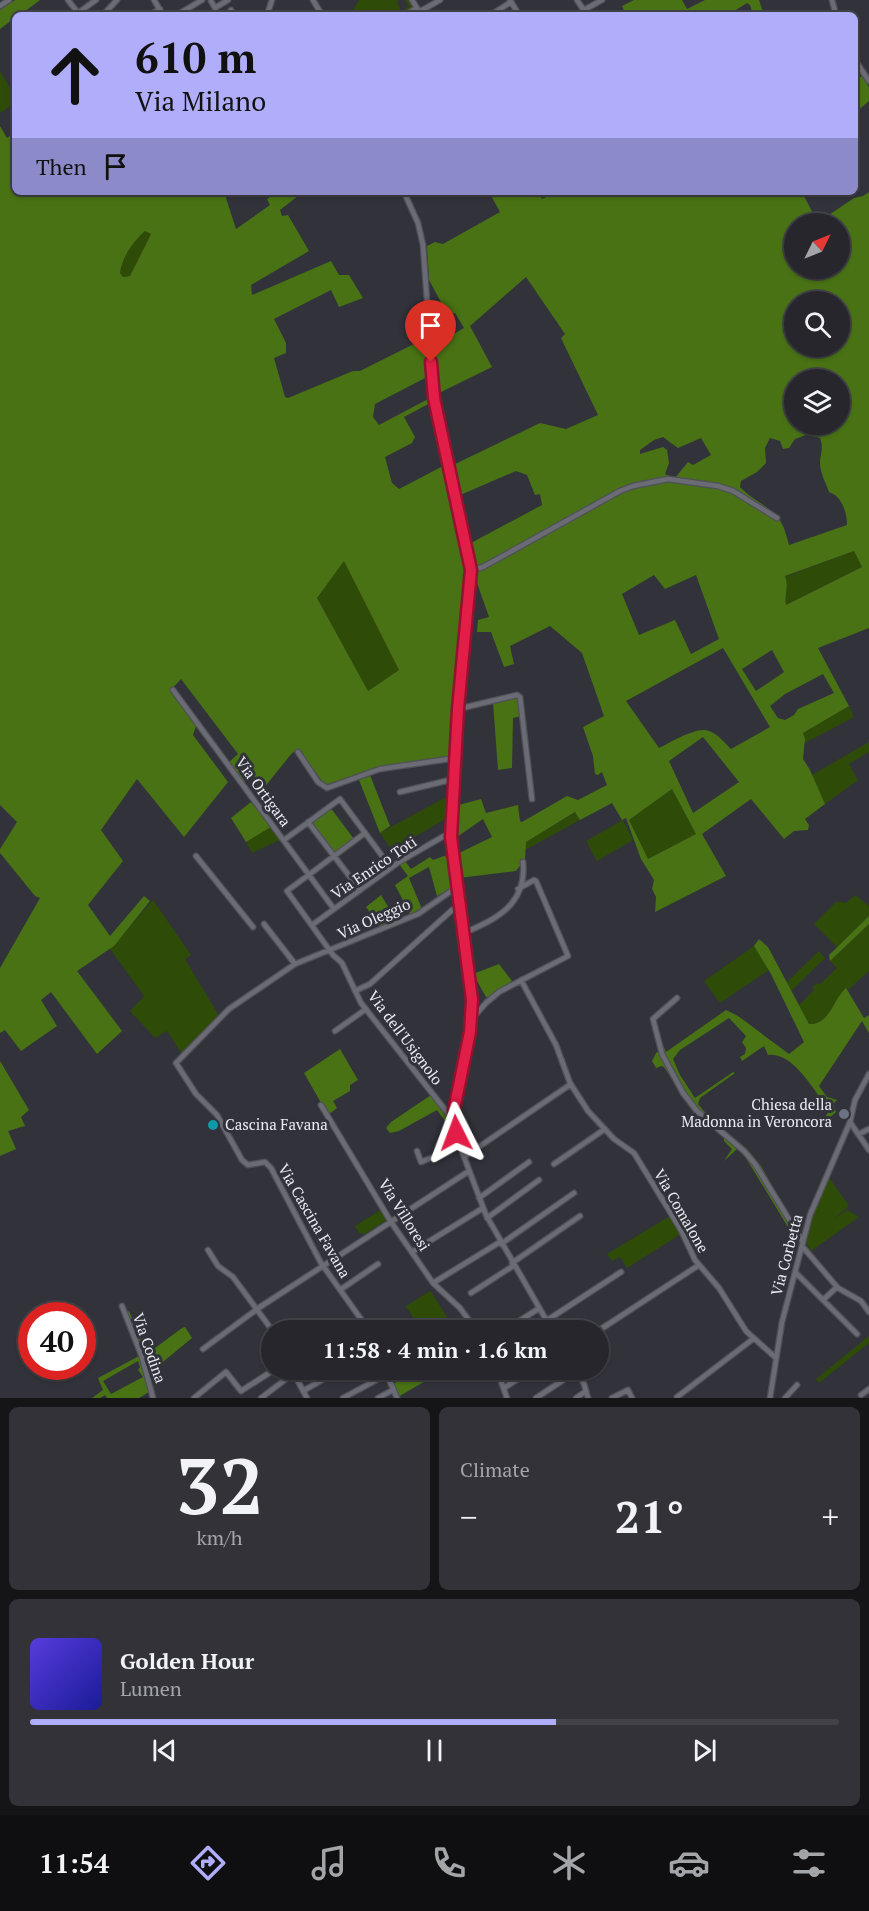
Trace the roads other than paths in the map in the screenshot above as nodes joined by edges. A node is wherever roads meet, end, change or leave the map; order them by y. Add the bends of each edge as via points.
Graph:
1 (9, 0) edge
2 (68, 0) edge
3 (96, 0) edge
4 (117, 0) edge
5 (154, 0) edge
6 (202, 0) edge
7 (228, 0) edge
8 (412, 0) edge
9 (440, 0) edge
10 (602, 0) edge
11 (211, 1) edge
12 (511, 1) edge
13 (0, 6) edge
14 (215, 8) junction
15 (160, 9) junction
16 (106, 12) edge
17 (155, 12) edge
18 (162, 12) edge
19 (182, 12) edge
20 (217, 12) edge
21 (419, 12) edge
22 (495, 12) edge
23 (586, 12) edge
24 (858, 64) edge
25 (869, 81) edge
26 (405, 195) edge
27 (777, 518) dead end
28 (471, 570) junction
29 (173, 690) dead end
30 (458, 709) junction
31 (298, 752) dead end
32 (456, 758) junction
33 (454, 779) junction
34 (400, 792) dead end
35 (532, 799) dead end
36 (308, 822) junction
37 (365, 833) junction
38 (451, 835) junction
39 (284, 840) junction
40 (196, 856) dead end
41 (334, 856) junction
42 (523, 862) dead end
43 (391, 868) junction
44 (309, 874) junction
45 (457, 887) junction
46 (360, 890) junction
47 (518, 890) junction
48 (460, 906) junction
49 (334, 909) junction
50 (312, 925) junction
51 (464, 933) junction
52 (330, 950) junction
53 (296, 964) junction
54 (521, 980) junction
55 (355, 992) junction
56 (677, 998) dead end
57 (366, 1009) junction
58 (471, 1020) junction
59 (335, 1031) dead end
60 (869, 1074) edge
61 (571, 1084) junction
62 (321, 1105) dead end
63 (454, 1121) junction
64 (849, 1124) junction
65 (605, 1129) junction
66 (869, 1129) edge
67 (859, 1134) junction
68 (460, 1146) junction
69 (869, 1150) edge
70 (417, 1151) dead end
71 (464, 1157) junction
72 (529, 1162) dead end
73 (554, 1164) dead end
74 (469, 1171) junction
75 (539, 1180) dead end
76 (574, 1192) dead end
77 (479, 1198) junction
78 (483, 1208) junction
79 (580, 1216) dead end
80 (487, 1218) junction
81 (391, 1222) junction
82 (501, 1243) junction
83 (802, 1244) junction
84 (208, 1250) dead end
85 (412, 1252) junction
86 (378, 1264) dead end
87 (513, 1264) junction
88 (699, 1265) junction
89 (324, 1266) junction
90 (621, 1272) dead end
91 (796, 1273) junction
92 (433, 1283) junction
93 (837, 1287) junction
94 (340, 1290) junction
95 (471, 1293) dead end
96 (824, 1300) junction
97 (122, 1306) dead end
98 (257, 1309) junction
99 (538, 1309) junction
100 (869, 1312) edge
101 (265, 1320) edge
102 (362, 1320) edge
103 (468, 1320) edge
104 (521, 1320) edge
105 (545, 1320) edge
106 (548, 1320) edge
107 (609, 1324) edge
108 (857, 1334) dead end
109 (753, 1339) junction
110 (203, 1349) dead end
111 (776, 1358) junction
112 (261, 1378) edge
113 (285, 1380) edge
114 (298, 1380) edge
115 (322, 1380) edge
116 (372, 1380) edge
117 (389, 1380) edge
118 (501, 1380) edge
119 (516, 1380) edge
120 (562, 1380) edge
121 (581, 1380) edge
122 (797, 1385) dead end
123 (504, 1388) junction
124 (869, 1389) edge
125 (393, 1390) junction
126 (303, 1391) junction
127 (586, 1391) junction
128 (861, 1395) dead end
129 (677, 1397) edge
130 (153, 1398) edge
131 (194, 1398) edge
132 (261, 1398) edge
133 (307, 1398) edge
134 (343, 1398) edge
135 (378, 1398) edge
136 (397, 1398) edge
137 (507, 1398) edge
138 (536, 1398) edge
139 (576, 1398) edge
140 (588, 1398) edge
141 (612, 1398) edge
142 (633, 1398) edge
143 (770, 1398) edge
144 (785, 1398) edge

1 - 13 street
2 - 3 street via 78,12
4 - 16 street
5 - 15 street
6 - 19 street
7 - 14 street
8 - 21 street
9 - 21 street
10 - 23 street
11 - 14 street
12 - 22 street
14 - 20 street
15 - 17 street
15 - 18 street
24 - 25 street
26 - 28 street via 423,245 432,381
27 - 28 street via 733,491 668,479 620,491
28 - 30 street
29 - 39 street, Via Ortigara
30 - 32 street
30 - 35 street via 520,697
31 - 32 street via 327,788 383,768
32 - 33 street
33 - 34 street
33 - 38 street
36 - 37 street via 340,799
36 - 39 street
36 - 41 street
37 - 41 street
37 - 43 street
38 - 43 street, Via Enrico Toti
38 - 45 street
39 - 44 street, Via Ortigara
40 - 53 street via 252,927 255,930 264,924
41 - 44 street
41 - 46 street
42 - 47 street
43 - 46 street, Via Enrico Toti
44 - 49 street, Via Ortigara
44 - 50 street, Via dell'Usignolo via 287,891
45 - 48 street
45 - 52 street, Via Oleggio via 417,914
46 - 49 street, Via Enrico Toti
47 - 51 street via 504,913
47 - 54 street via 536,881 568,954
48 - 51 street
48 - 55 street via 370,984
49 - 50 street, Via Enrico Toti
50 - 52 street, Via dell'Usignolo
51 - 58 street
52 - 53 street
52 - 55 street, Via dell'Usignolo via 342,963
53 - 89 street, Via Cascina Favana via 229,1009 176,1063 196,1094 217,1115 245,1163 263,1162 271,1168
54 - 58 street via 492,997
54 - 61 street, Via Comalone via 556,1045
55 - 57 street, Via dell'Usignolo
56 - 83 street via 653,1019 666,1062 696,1111 744,1150 755,1164
57 - 59 street
57 - 63 street, Via dell'Usignolo
58 - 63 street
60 - 64 street, Via Corbetta via 855,1100
61 - 65 street, Via Comalone
61 - 71 street
62 - 81 street, Via Villoresi
63 - 68 street
64 - 67 street
64 - 83 street, Via Corbetta via 814,1205
65 - 73 street
65 - 88 street, Via Comalone via 634,1153
66 - 67 street
67 - 69 street
68 - 70 street via 421,1162
68 - 71 street
71 - 74 street
72 - 77 street
74 - 77 street
74 - 81 street
75 - 80 street
76 - 82 street
77 - 78 street
78 - 80 street
78 - 85 street
79 - 87 street
80 - 82 street
81 - 85 street, Via Villoresi
81 - 89 street
82 - 87 street
82 - 92 street
83 - 91 street, Via Corbetta
83 - 93 street
84 - 98 street
85 - 92 street, Via Villoresi
86 - 94 street
87 - 95 street
87 - 99 street
88 - 107 street
88 - 109 street, Via Comalone
89 - 94 street, Via Cascina Favana
89 - 98 street
90 - 106 street
91 - 96 street
91 - 111 street, Via Corbetta
92 - 103 street, Via Villoresi
93 - 96 street
93 - 100 street
94 - 102 street, Via Cascina Favana
96 - 108 street
97 - 130 street, Via Codina
98 - 101 street
98 - 110 street
99 - 104 street
99 - 105 street
109 - 111 street, Via Comalone
109 - 129 street
111 - 143 street, Via Corbetta
112 - 131 street via 241,1391 226,1372
113 - 132 street
114 - 126 street
115 - 126 street
116 - 134 street
117 - 125 street
118 - 123 street
119 - 123 street
120 - 138 street
121 - 127 street
122 - 144 street
123 - 137 street
124 - 128 street
125 - 135 street
125 - 136 street
126 - 133 street
127 - 139 street
127 - 140 street
141 - 142 street via 628,1390

